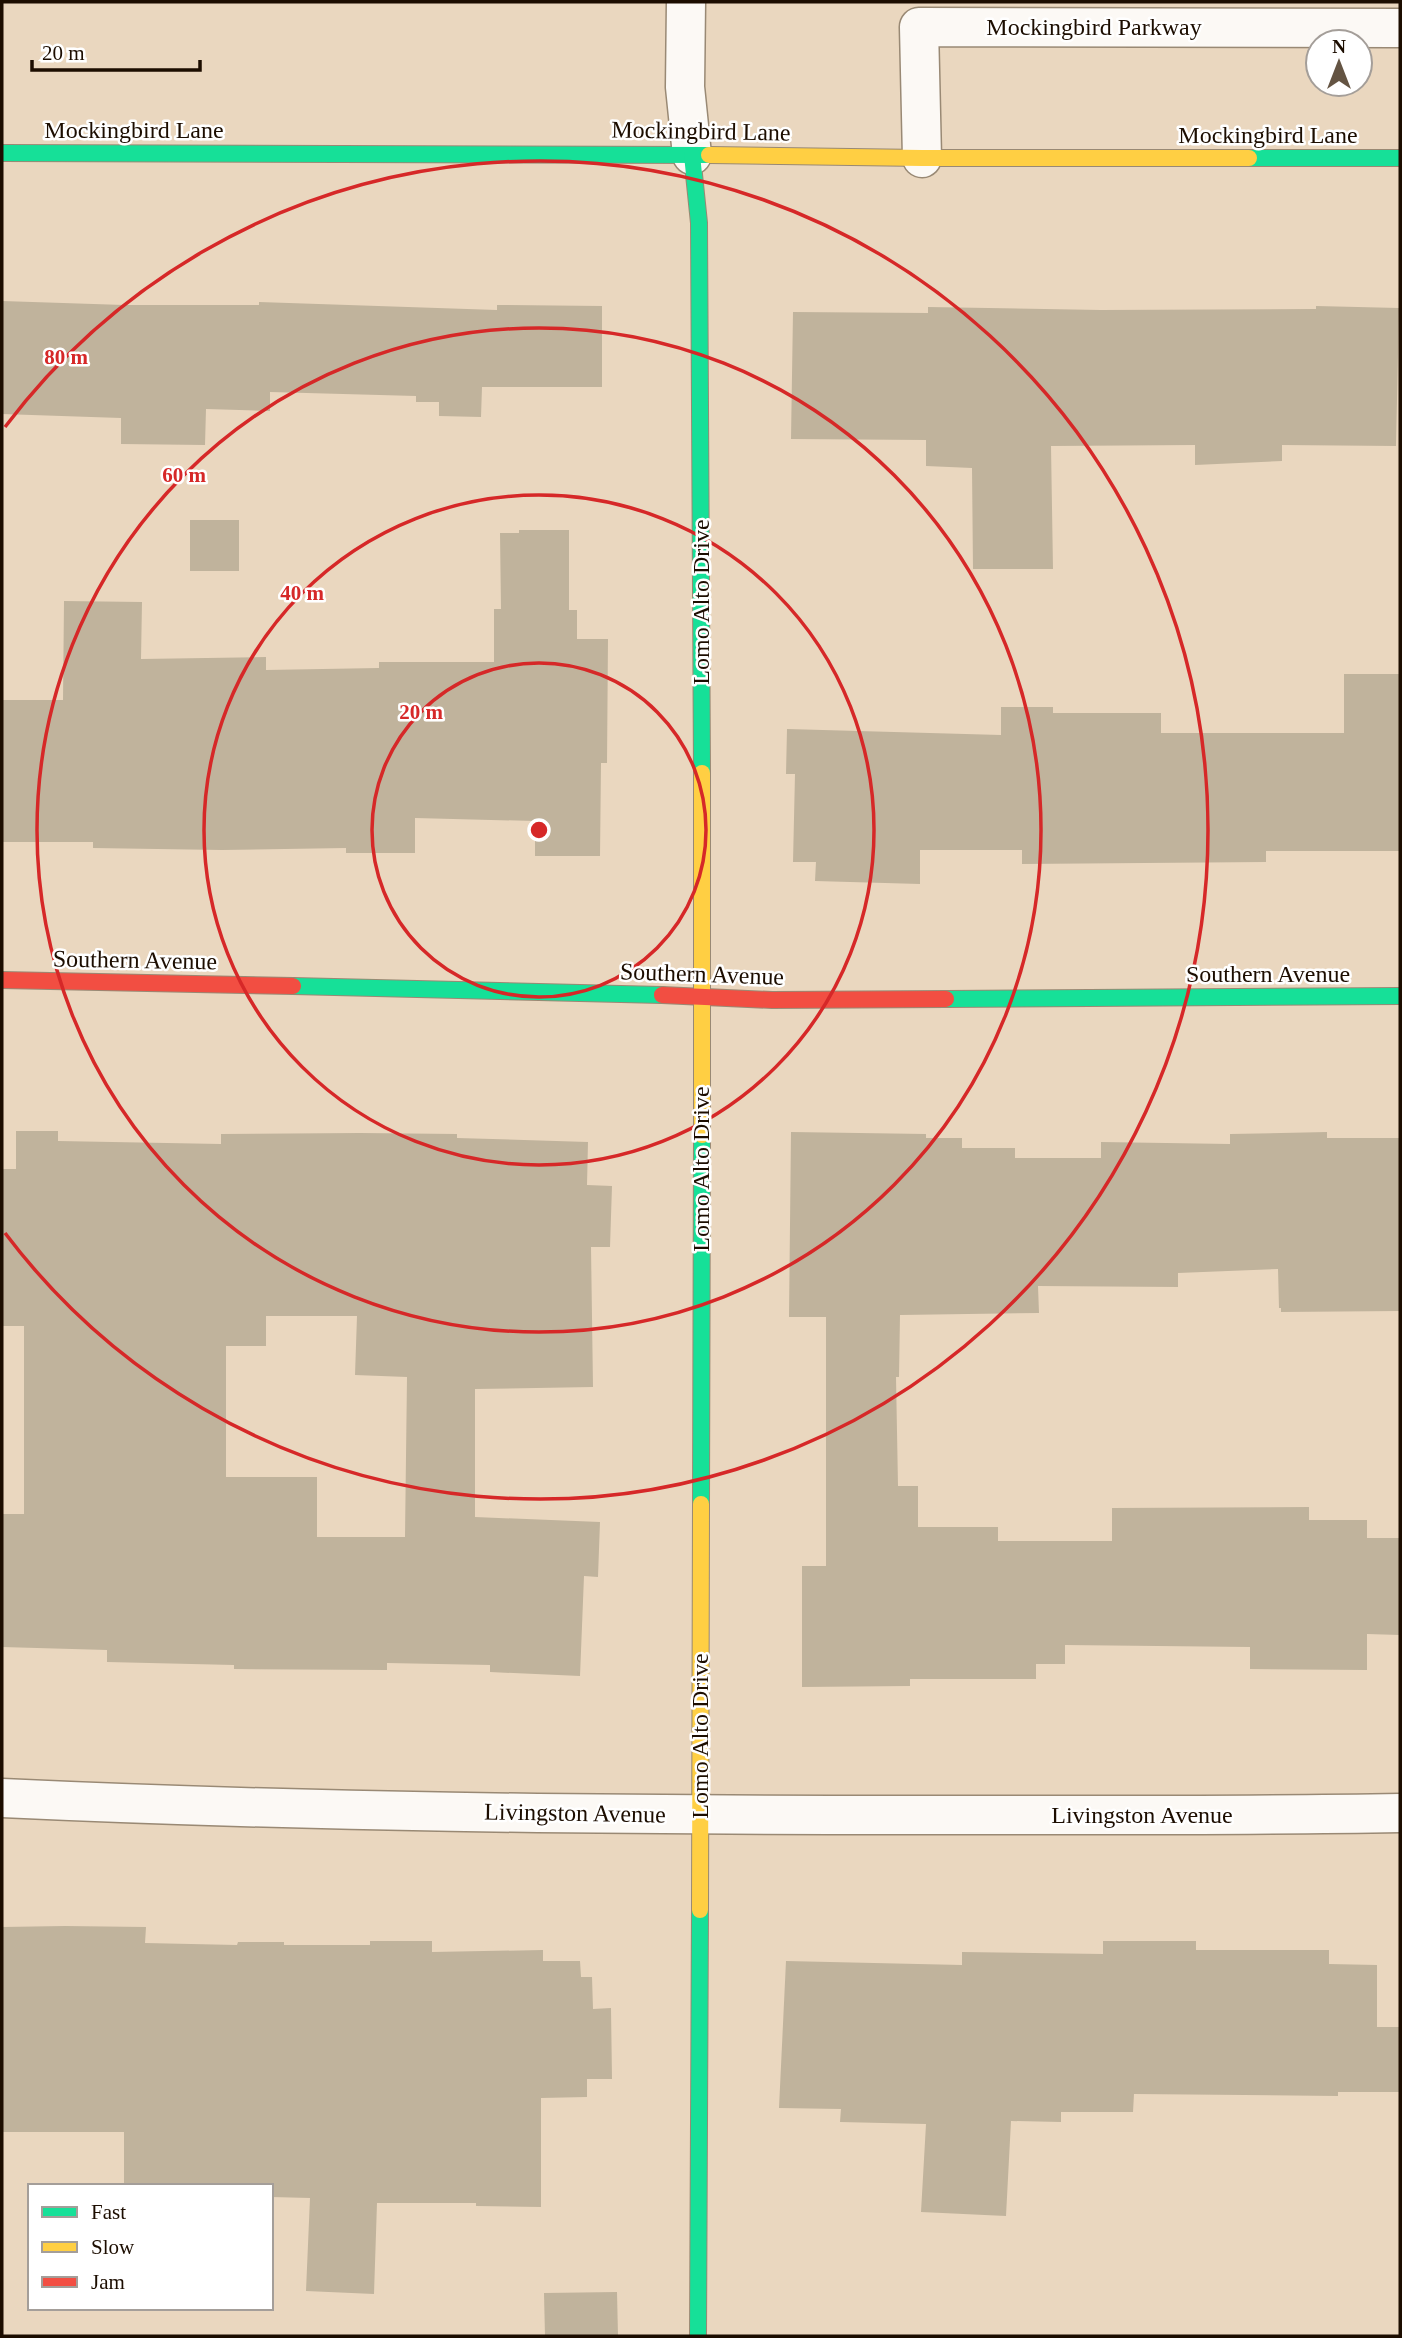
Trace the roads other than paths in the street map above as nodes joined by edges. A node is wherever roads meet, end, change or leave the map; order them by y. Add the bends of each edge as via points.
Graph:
1 (686, 2) edge
2 (1400, 28) edge
3 (2, 153) edge
4 (692, 155) junction
5 (922, 158) junction
6 (1400, 159) edge
7 (2, 980) edge
8 (1400, 996) edge
9 (703, 998) junction
10 (2, 1798) edge
11 (1400, 1813) edge
12 (699, 1815) junction
13 (698, 2336) edge

1 - 4 street, Lomo Alto Drive via 685,87
2 - 5 street, Mockingbird Parkway via 919,27
3 - 4 street, Mockingbird Lane
4 - 5 street, Mockingbird Lane
4 - 9 street, Lomo Alto Drive via 699,223
5 - 6 street, Mockingbird Lane
7 - 9 street, Southern Avenue
8 - 9 street, Southern Avenue
9 - 12 street, Lomo Alto Drive
10 - 12 street, Livingston Avenue via 212,1808
11 - 12 street, Livingston Avenue
12 - 13 street, Lomo Alto Drive

